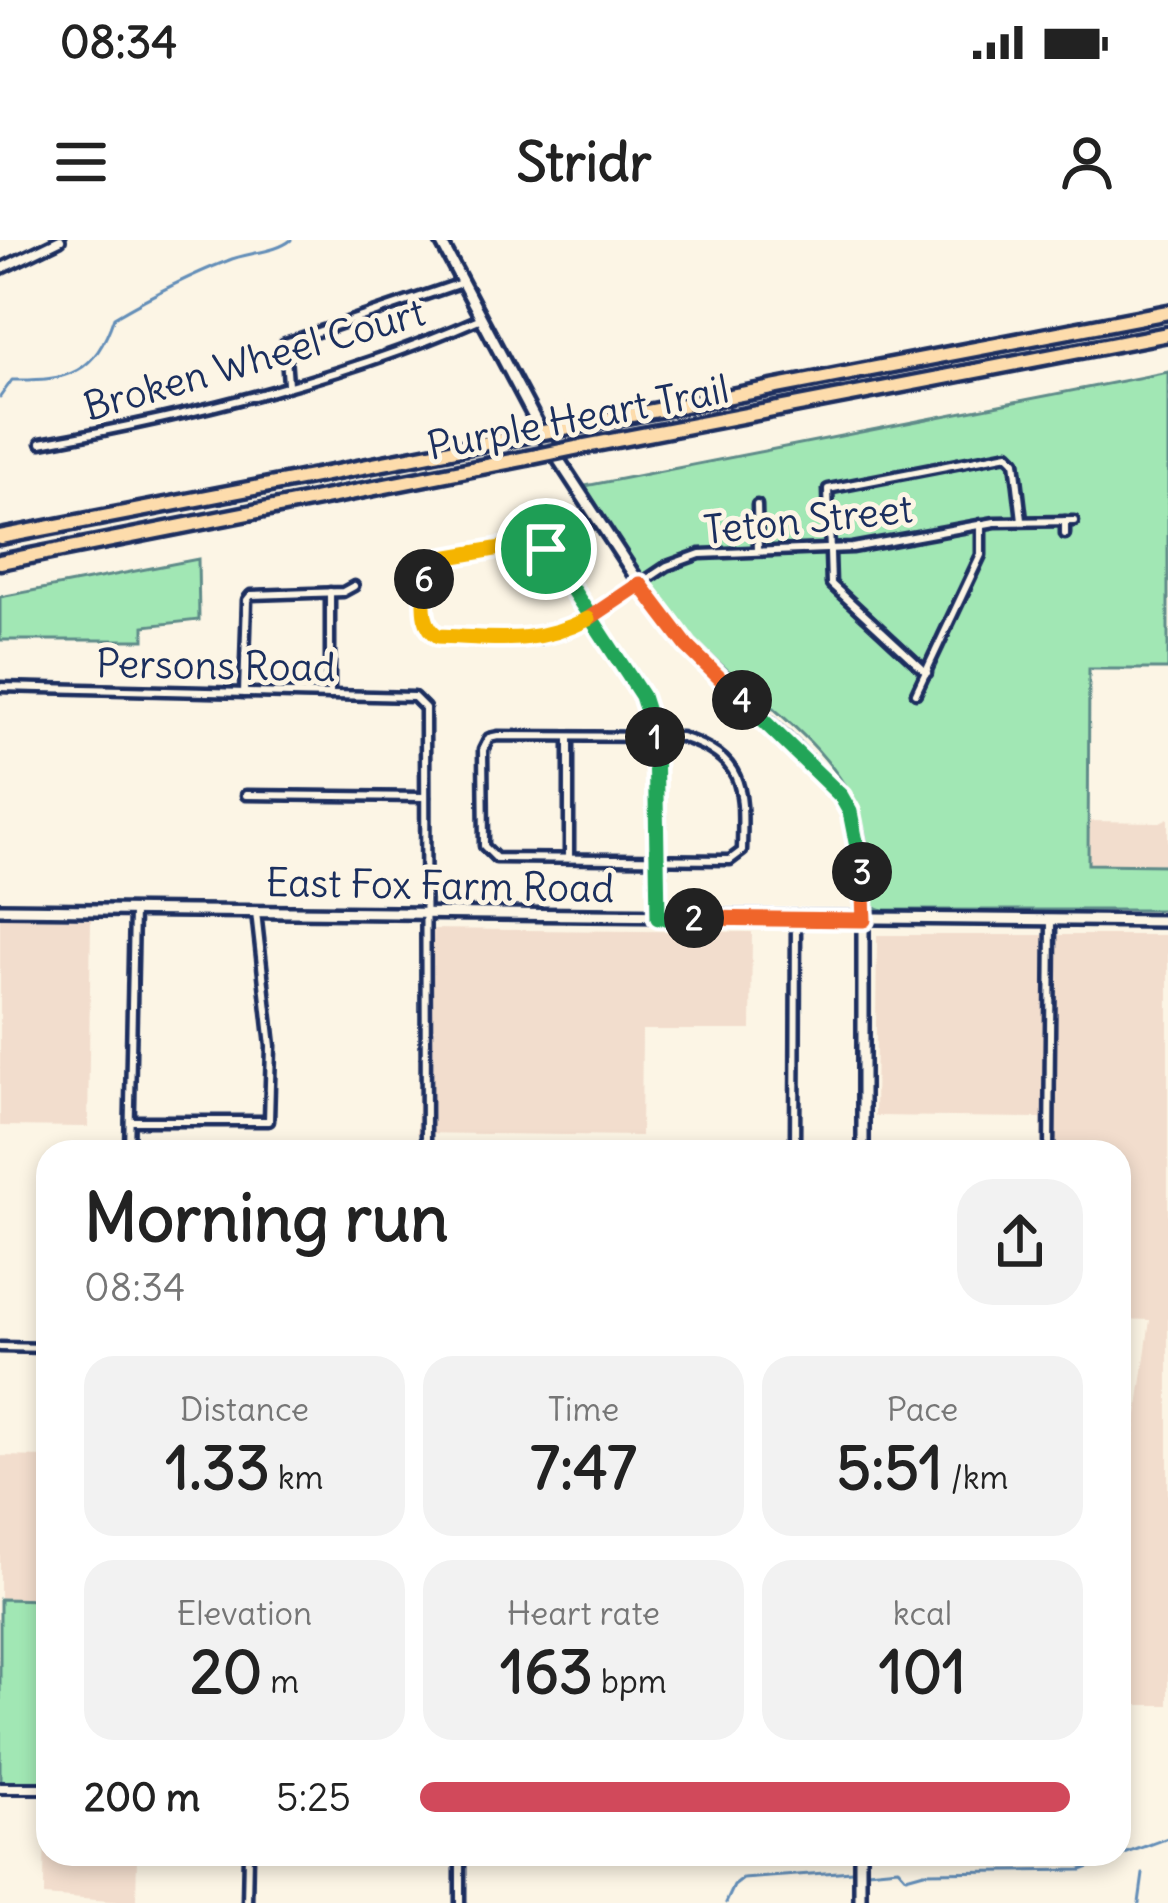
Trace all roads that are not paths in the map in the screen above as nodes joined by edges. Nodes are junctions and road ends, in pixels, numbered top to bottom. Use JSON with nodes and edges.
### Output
{"nodes":[{"id":1,"x":61,"y":240,"type":"edge"},
{"id":2,"x":440,"y":240,"type":"edge"},
{"id":3,"x":0,"y":269,"type":"edge"},
{"id":4,"x":461,"y":283,"type":"junction"},
{"id":5,"x":1168,"y":312,"type":"edge"},
{"id":6,"x":479,"y":319,"type":"junction"},
{"id":7,"x":1168,"y":334,"type":"edge"},
{"id":8,"x":289,"y":384,"type":"junction"},
{"id":9,"x":41,"y":443,"type":"dead end"},
{"id":10,"x":757,"y":505,"type":"dead end"},
{"id":11,"x":1022,"y":520,"type":"junction"},
{"id":12,"x":981,"y":524,"type":"junction"},
{"id":13,"x":1065,"y":534,"type":"dead end"},
{"id":14,"x":0,"y":537,"type":"edge"},
{"id":15,"x":827,"y":549,"type":"junction"},
{"id":16,"x":758,"y":551,"type":"junction"},
{"id":17,"x":0,"y":562,"type":"edge"},
{"id":18,"x":640,"y":584,"type":"junction"},
{"id":19,"x":355,"y":586,"type":"dead end"},
{"id":20,"x":330,"y":592,"type":"junction"},
{"id":21,"x":591,"y":617,"type":"junction"},
{"id":22,"x":926,"y":673,"type":"junction"},
{"id":23,"x":0,"y":687,"type":"edge"},
{"id":24,"x":244,"y":693,"type":"junction"},
{"id":25,"x":916,"y":693,"type":"dead end"},
{"id":26,"x":330,"y":694,"type":"junction"},
{"id":27,"x":569,"y":736,"type":"junction"},
{"id":28,"x":655,"y":737,"type":"junction"},
{"id":29,"x":246,"y":795,"type":"dead end"},
{"id":30,"x":424,"y":797,"type":"junction"},
{"id":31,"x":569,"y":858,"type":"junction"},
{"id":32,"x":657,"y":859,"type":"junction"},
{"id":33,"x":0,"y":909,"type":"edge"},
{"id":34,"x":134,"y":910,"type":"junction"},
{"id":35,"x":256,"y":912,"type":"junction"},
{"id":36,"x":425,"y":915,"type":"junction"},
{"id":37,"x":658,"y":918,"type":"junction"},
{"id":38,"x":796,"y":920,"type":"junction"},
{"id":39,"x":864,"y":920,"type":"junction"},
{"id":40,"x":1051,"y":920,"type":"junction"},
{"id":41,"x":1168,"y":921,"type":"edge"},
{"id":42,"x":130,"y":1121,"type":"junction"},
{"id":43,"x":129,"y":1140,"type":"edge"},
{"id":44,"x":426,"y":1140,"type":"edge"},
{"id":45,"x":794,"y":1140,"type":"edge"},
{"id":46,"x":862,"y":1140,"type":"edge"},
{"id":47,"x":1049,"y":1140,"type":"edge"},
{"id":48,"x":0,"y":1347,"type":"edge"},
{"id":49,"x":36,"y":1348,"type":"edge"},
{"id":50,"x":0,"y":1788,"type":"edge"},
{"id":51,"x":36,"y":1788,"type":"edge"},
{"id":52,"x":248,"y":1866,"type":"edge"},
{"id":53,"x":460,"y":1866,"type":"edge"},
{"id":54,"x":860,"y":1866,"type":"edge"},
{"id":55,"x":248,"y":1903,"type":"edge"},
{"id":56,"x":460,"y":1903,"type":"edge"},
{"id":57,"x":860,"y":1903,"type":"edge"}],
"edges":[{"from":1,"to":3,"type":"street"},
{"from":2,"to":4,"type":"main road"},
{"from":4,"to":6,"type":"main road"},
{"from":4,"to":8,"type":"street"},
{"from":5,"to":14,"type":"highway","name":"Purple Heart Trail","bridge":true},
{"from":6,"to":8,"type":"street","name":"Broken Wheel Court"},
{"from":6,"to":18,"type":"main road"},
{"from":7,"to":17,"type":"highway","name":"Purple Heart Trail","bridge":true},
{"from":8,"to":9,"type":"street","name":"Broken Wheel Court"},
{"from":10,"to":16,"type":"street"},
{"from":11,"to":12,"type":"street","name":"Teton Street"},
{"from":11,"to":13,"type":"street","name":"Teton Street"},
{"from":11,"to":15,"type":"street"},
{"from":12,"to":15,"type":"street","name":"Teton Street"},
{"from":12,"to":22,"type":"street"},
{"from":15,"to":16,"type":"street","name":"Teton Street"},
{"from":15,"to":22,"type":"street"},
{"from":16,"to":18,"type":"street","name":"Teton Street"},
{"from":18,"to":21,"type":"street","name":"Teton Street"},
{"from":18,"to":39,"type":"main road"},
{"from":19,"to":20,"type":"street"},
{"from":20,"to":24,"type":"street"},
{"from":20,"to":26,"type":"street"},
{"from":21,"to":21,"type":"street","name":"Teton Street"},
{"from":21,"to":28,"type":"street"},
{"from":22,"to":25,"type":"street"},
{"from":23,"to":24,"type":"street","name":"Persons Road"},
{"from":24,"to":26,"type":"street","name":"Persons Road"},
{"from":26,"to":30,"type":"street","name":"Persons Road"},
{"from":27,"to":28,"type":"street"},
{"from":27,"to":31,"type":"street"},
{"from":27,"to":31,"type":"street"},
{"from":28,"to":32,"type":"street"},
{"from":28,"to":32,"type":"street"},
{"from":29,"to":30,"type":"street"},
{"from":30,"to":36,"type":"street"},
{"from":31,"to":32,"type":"street"},
{"from":32,"to":37,"type":"street"},
{"from":33,"to":34,"type":"main road","name":"East Fox Farm Road"},
{"from":34,"to":35,"type":"main road","name":"East Fox Farm Road"},
{"from":34,"to":42,"type":"street"},
{"from":35,"to":36,"type":"main road","name":"East Fox Farm Road"},
{"from":35,"to":42,"type":"street"},
{"from":36,"to":37,"type":"main road","name":"East Fox Farm Road"},
{"from":36,"to":44,"type":"street"},
{"from":37,"to":38,"type":"main road","name":"East Fox Farm Road"},
{"from":38,"to":39,"type":"main road","name":"East Fox Farm Road"},
{"from":38,"to":45,"type":"street"},
{"from":39,"to":40,"type":"main road","name":"East Fox Farm Road"},
{"from":39,"to":46,"type":"main road"},
{"from":40,"to":41,"type":"main road","name":"East Fox Farm Road"},
{"from":40,"to":47,"type":"street"},
{"from":42,"to":43,"type":"street"},
{"from":48,"to":49,"type":"street"},
{"from":50,"to":51,"type":"street"},
{"from":52,"to":55,"type":"street"},
{"from":53,"to":56,"type":"street"},
{"from":54,"to":57,"type":"main road"}]}
